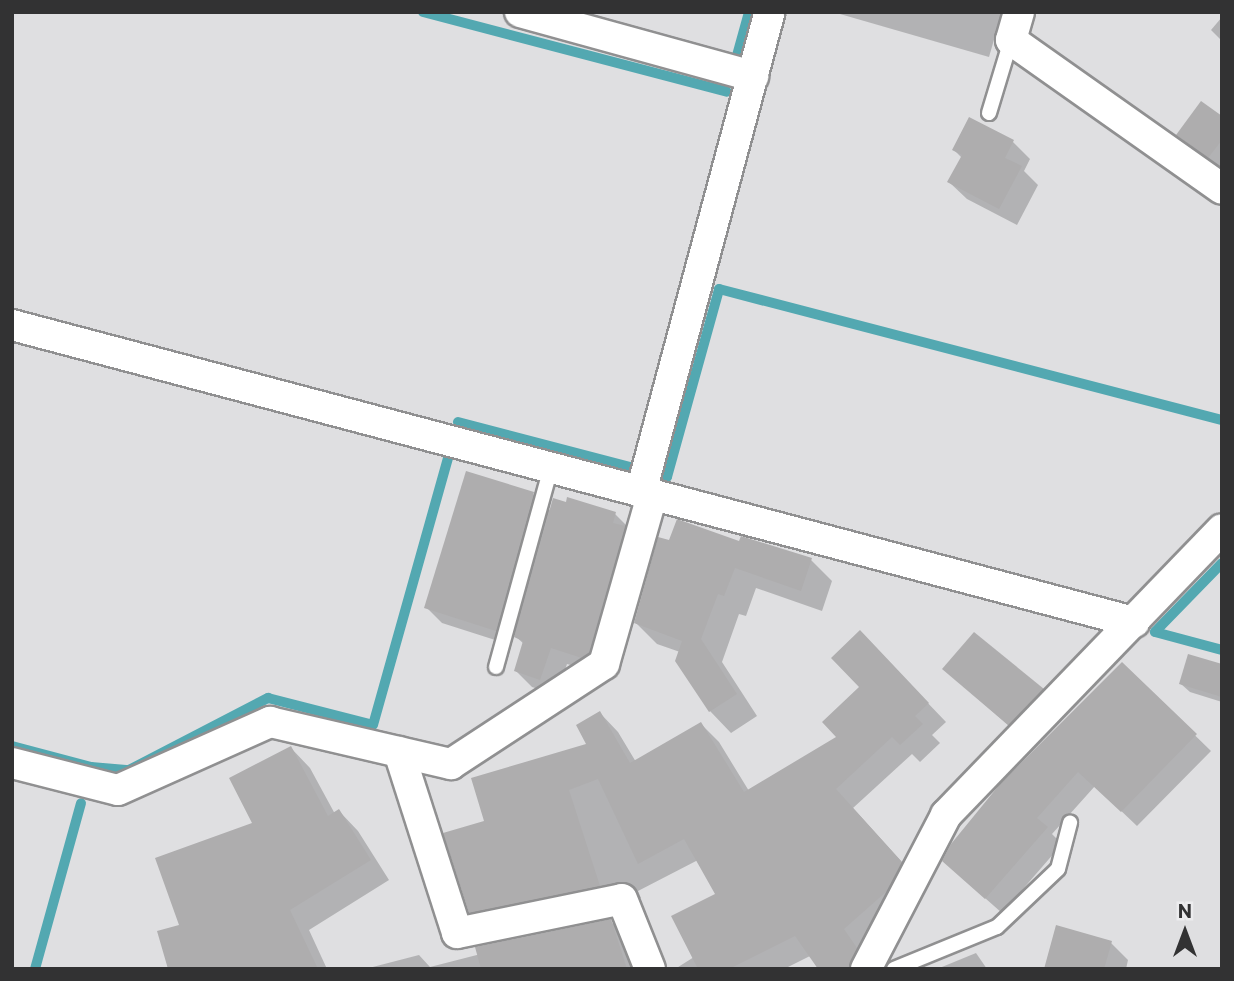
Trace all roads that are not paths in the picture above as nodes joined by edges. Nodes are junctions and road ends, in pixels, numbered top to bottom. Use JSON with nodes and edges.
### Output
{"nodes":[{"id":1,"x":520,"y":12,"type":"edge"},
{"id":2,"x":770,"y":12,"type":"edge"},
{"id":3,"x":1015,"y":26,"type":"edge"},
{"id":4,"x":753,"y":76,"type":"junction"},
{"id":5,"x":989,"y":113,"type":"dead end"},
{"id":6,"x":1222,"y":188,"type":"edge"},
{"id":7,"x":12,"y":325,"type":"edge"},
{"id":8,"x":551,"y":468,"type":"junction"},
{"id":9,"x":647,"y":493,"type":"junction"},
{"id":10,"x":1222,"y":529,"type":"edge"},
{"id":11,"x":1133,"y":622,"type":"junction"},
{"id":12,"x":496,"y":667,"type":"dead end"},
{"id":13,"x":399,"y":752,"type":"junction"},
{"id":14,"x":12,"y":763,"type":"edge"},
{"id":15,"x":1070,"y":822,"type":"dead end"},
{"id":16,"x":650,"y":969,"type":"edge"},
{"id":17,"x":866,"y":969,"type":"edge"},
{"id":18,"x":894,"y":969,"type":"edge"}],
"edges":[{"from":1,"to":4,"type":"street"},
{"from":2,"to":4,"type":"street"},
{"from":3,"to":5,"type":"lane"},
{"from":3,"to":6,"type":"street"},
{"from":4,"to":9,"type":"street"},
{"from":7,"to":8,"type":"street"},
{"from":8,"to":9,"type":"street"},
{"from":8,"to":12,"type":"lane"},
{"from":9,"to":11,"type":"street"},
{"from":9,"to":13,"type":"street"},
{"from":10,"to":11,"type":"street"},
{"from":11,"to":17,"type":"street"},
{"from":13,"to":14,"type":"street"},
{"from":13,"to":16,"type":"street"},
{"from":15,"to":18,"type":"lane"}]}
